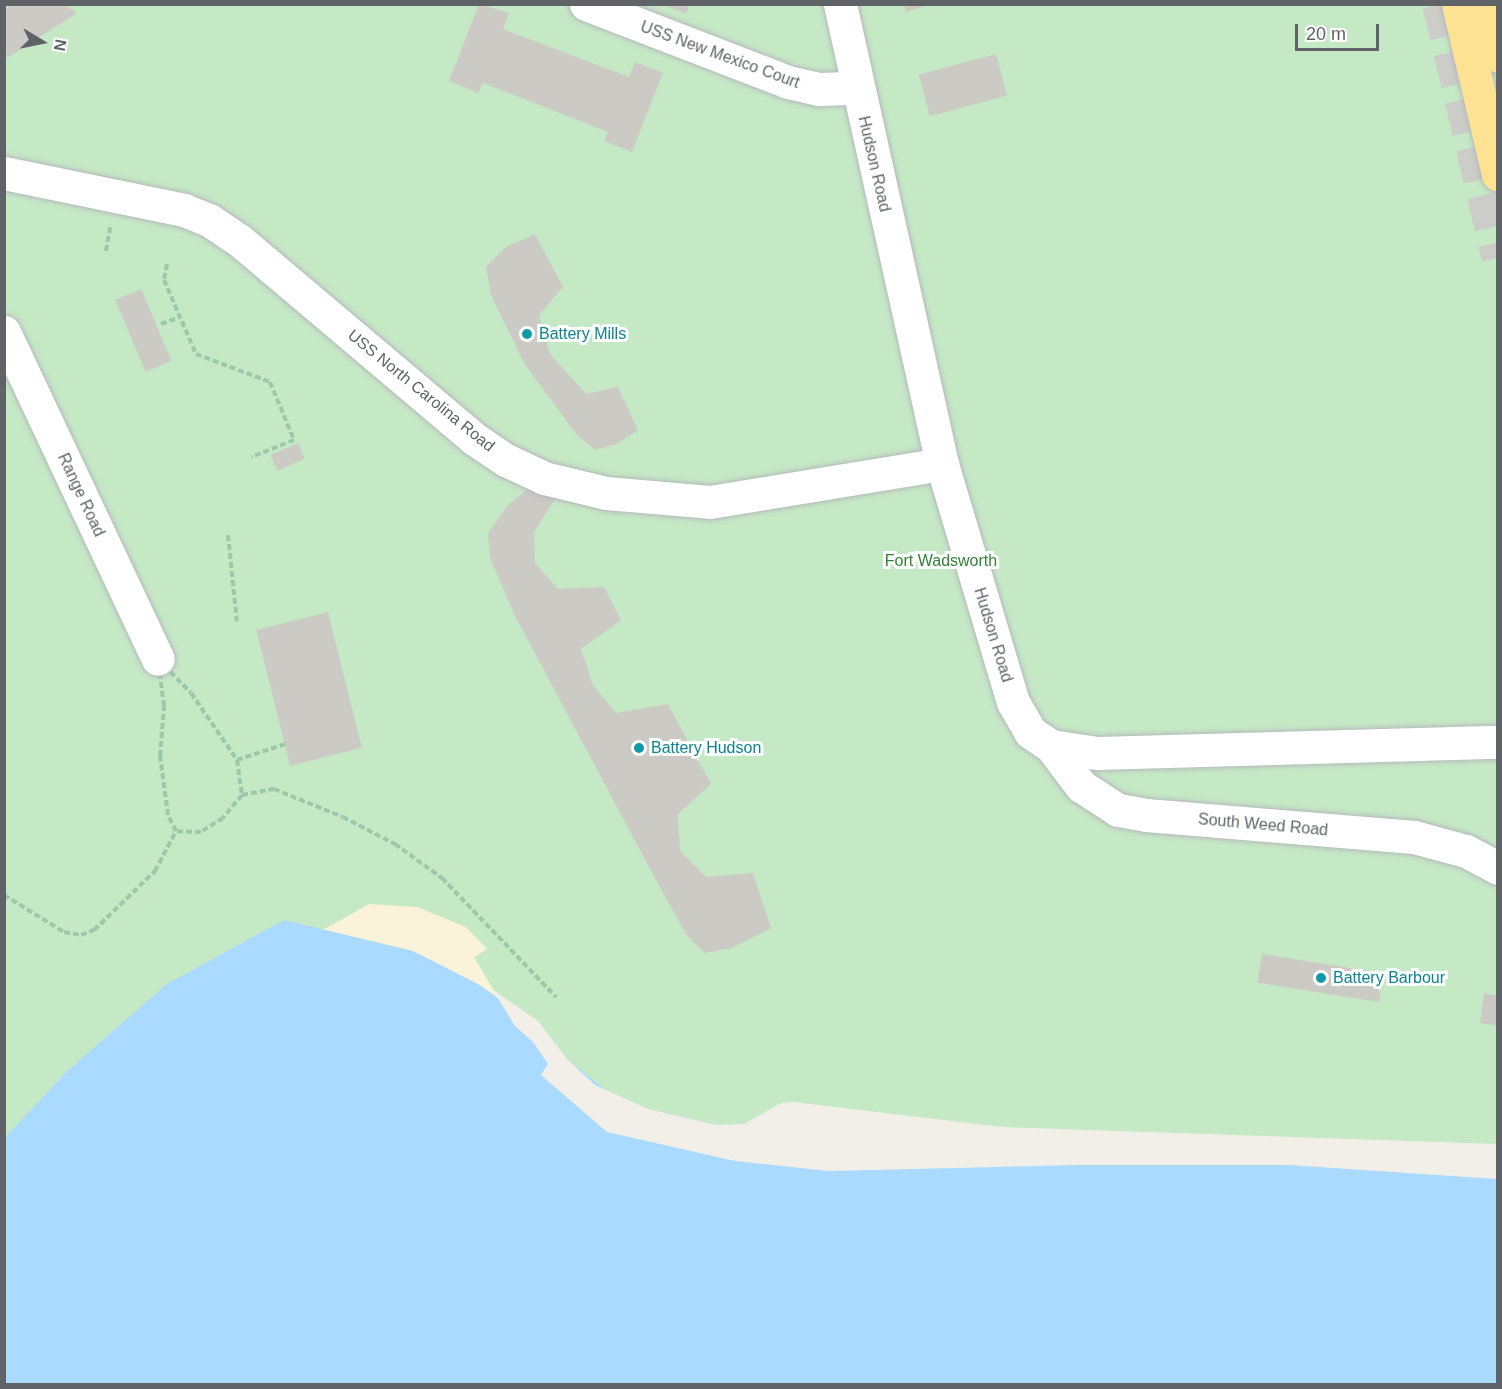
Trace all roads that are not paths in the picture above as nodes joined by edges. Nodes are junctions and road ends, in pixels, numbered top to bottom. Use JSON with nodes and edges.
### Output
{"nodes":[{"id":1,"x":586,"y":4,"type":"edge"},
{"id":2,"x":840,"y":4,"type":"edge"},
{"id":3,"x":1458,"y":4,"type":"edge"},
{"id":4,"x":1485,"y":4,"type":"edge"},
{"id":5,"x":1497,"y":56,"type":"edge"},
{"id":6,"x":856,"y":88,"type":"junction"},
{"id":7,"x":4,"y":173,"type":"edge"},
{"id":8,"x":1497,"y":174,"type":"edge"},
{"id":9,"x":4,"y":332,"type":"edge"},
{"id":10,"x":942,"y":464,"type":"junction"},
{"id":11,"x":158,"y":659,"type":"road end"},
{"id":12,"x":1497,"y":742,"type":"edge"},
{"id":13,"x":1051,"y":746,"type":"junction"},
{"id":14,"x":1497,"y":868,"type":"edge"}],
"edges":[{"from":1,"to":6,"type":"street","name":"USS New Mexico Court"},
{"from":2,"to":6,"type":"street","name":"Hudson Road"},
{"from":3,"to":8,"type":"highway"},
{"from":4,"to":5,"type":"highway"},
{"from":6,"to":10,"type":"street","name":"Hudson Road"},
{"from":7,"to":10,"type":"street","name":"USS North Carolina Road"},
{"from":9,"to":11,"type":"street","name":"Range Road"},
{"from":10,"to":13,"type":"street","name":"Hudson Road"},
{"from":12,"to":13,"type":"street","name":"Hudson Road"},
{"from":13,"to":14,"type":"street","name":"South Weed Road"}]}
